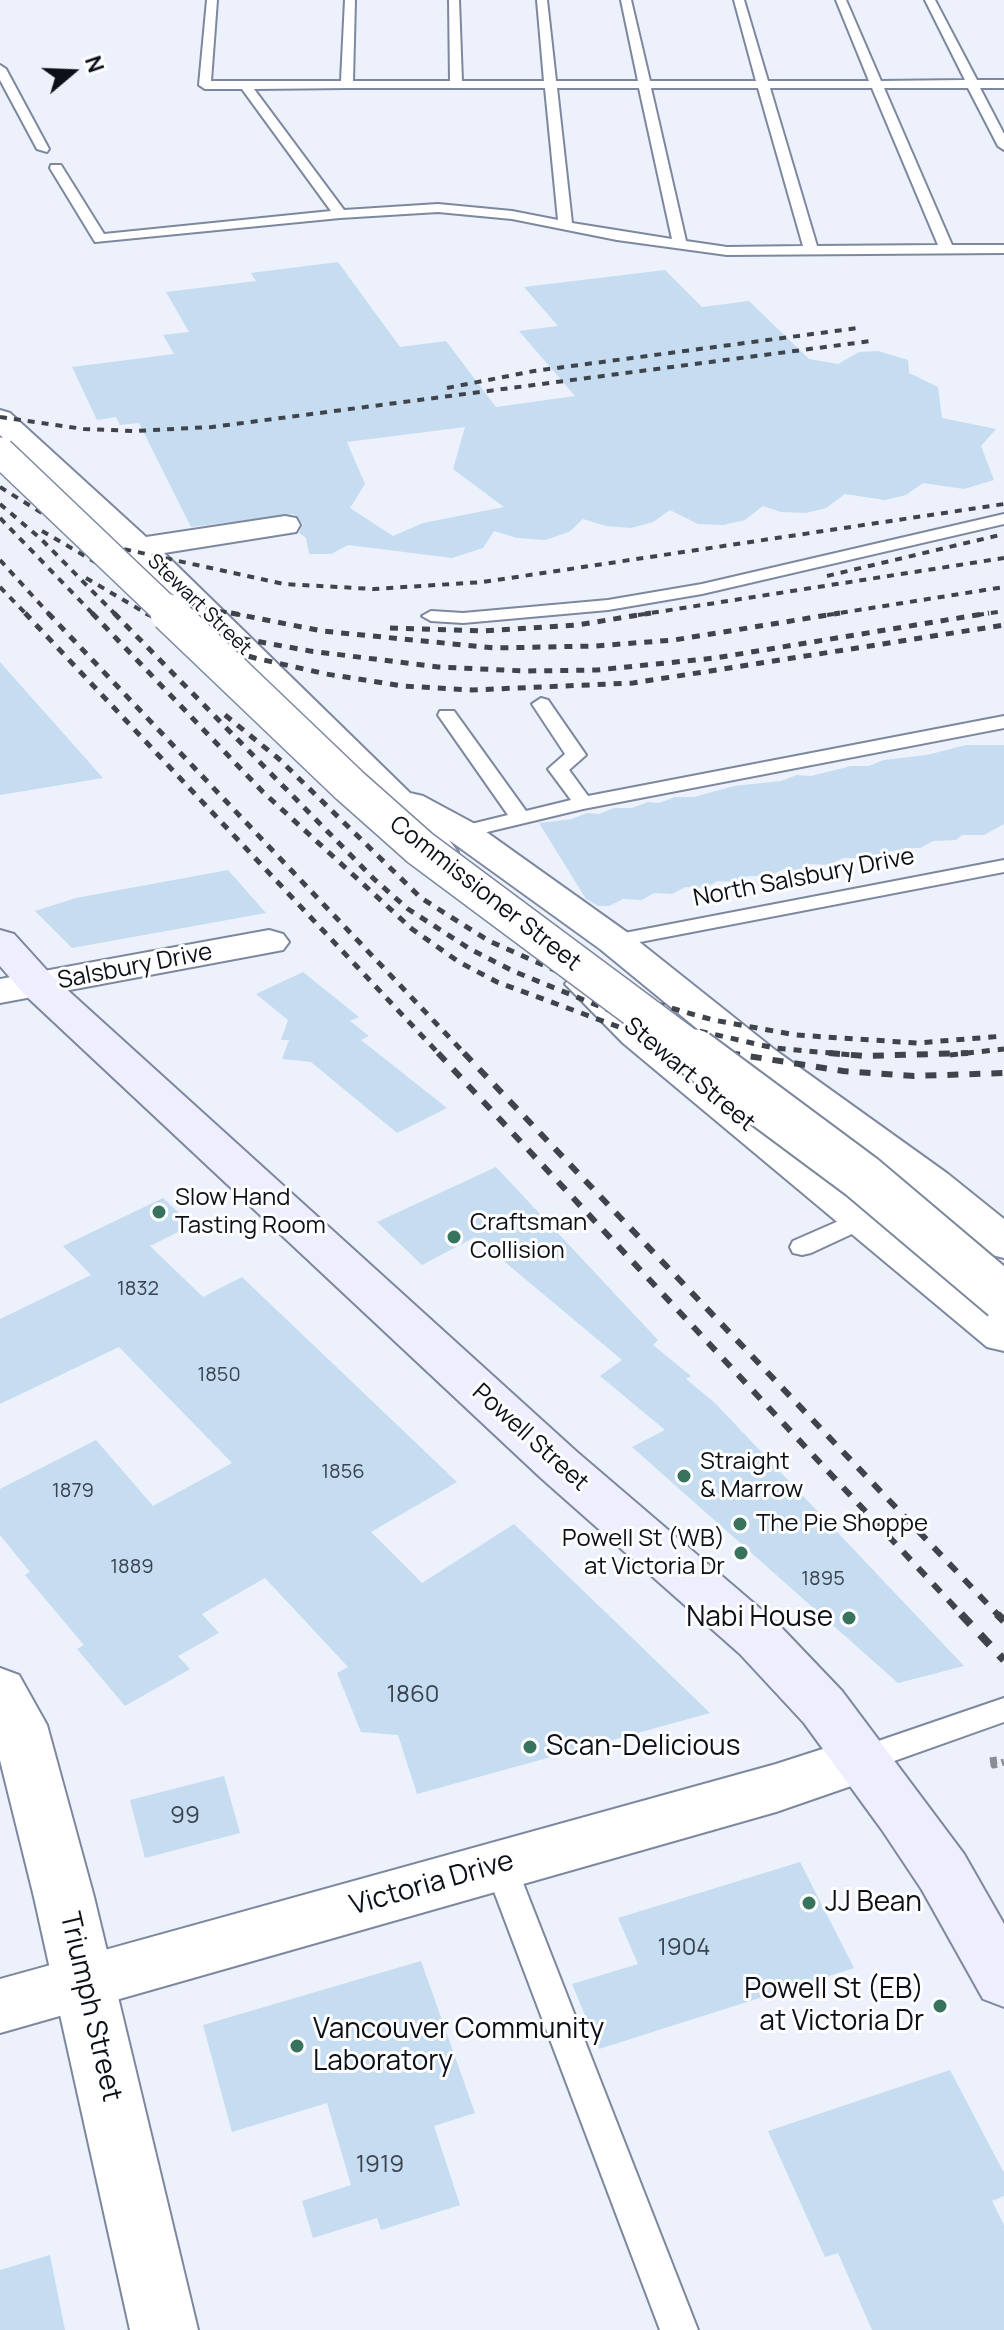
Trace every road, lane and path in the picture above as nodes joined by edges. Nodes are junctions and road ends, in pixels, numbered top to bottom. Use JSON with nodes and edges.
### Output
{"nodes":[{"id":1,"x":212,"y":0,"type":"edge"},
{"id":2,"x":350,"y":0,"type":"edge"},
{"id":3,"x":454,"y":0,"type":"edge"},
{"id":4,"x":542,"y":0,"type":"edge"},
{"id":5,"x":626,"y":0,"type":"edge"},
{"id":6,"x":739,"y":0,"type":"edge"},
{"id":7,"x":841,"y":0,"type":"edge"},
{"id":8,"x":930,"y":0,"type":"edge"},
{"id":9,"x":0,"y":69,"type":"edge"},
{"id":10,"x":762,"y":84,"type":"junction"},
{"id":11,"x":876,"y":84,"type":"junction"},
{"id":12,"x":973,"y":84,"type":"junction"},
{"id":13,"x":1004,"y":84,"type":"edge"},
{"id":14,"x":245,"y":85,"type":"junction"},
{"id":15,"x":347,"y":85,"type":"junction"},
{"id":16,"x":456,"y":85,"type":"junction"},
{"id":17,"x":551,"y":85,"type":"junction"},
{"id":18,"x":644,"y":85,"type":"junction"},
{"id":19,"x":1004,"y":146,"type":"edge"},
{"id":20,"x":43,"y":149,"type":"dead end"},
{"id":21,"x":56,"y":168,"type":"dead end"},
{"id":22,"x":340,"y":214,"type":"junction"},
{"id":23,"x":565,"y":225,"type":"junction"},
{"id":24,"x":680,"y":245,"type":"junction"},
{"id":25,"x":946,"y":248,"type":"junction"},
{"id":26,"x":811,"y":249,"type":"junction"},
{"id":27,"x":1004,"y":249,"type":"edge"},
{"id":28,"x":0,"y":419,"type":"edge"},
{"id":29,"x":0,"y":452,"type":"edge"},
{"id":30,"x":1004,"y":519,"type":"edge"},
{"id":31,"x":285,"y":525,"type":"dead end"},
{"id":32,"x":139,"y":547,"type":"junction"},
{"id":33,"x":431,"y":616,"type":"dead end"},
{"id":34,"x":541,"y":704,"type":"dead end"},
{"id":35,"x":447,"y":715,"type":"dead end"},
{"id":36,"x":1004,"y":722,"type":"edge"},
{"id":37,"x":393,"y":796,"type":"junction"},
{"id":38,"x":583,"y":803,"type":"junction"},
{"id":39,"x":520,"y":817,"type":"junction"},
{"id":40,"x":462,"y":832,"type":"junction"},
{"id":41,"x":1004,"y":866,"type":"edge"},
{"id":42,"x":614,"y":941,"type":"junction"},
{"id":43,"x":0,"y":942,"type":"edge"},
{"id":44,"x":269,"y":942,"type":"dead end"},
{"id":45,"x":19,"y":988,"type":"edge"},
{"id":46,"x":932,"y":1184,"type":"junction"},
{"id":47,"x":863,"y":1218,"type":"junction"},
{"id":48,"x":1004,"y":1243,"type":"edge"},
{"id":49,"x":802,"y":1247,"type":"dead end"},
{"id":50,"x":1004,"y":1297,"type":"edge"},
{"id":51,"x":1004,"y":1335,"type":"edge"},
{"id":52,"x":0,"y":1690,"type":"edge"},
{"id":53,"x":1004,"y":1710,"type":"edge"},
{"id":54,"x":863,"y":1759,"type":"junction"},
{"id":55,"x":994,"y":1761,"type":"dead end"},
{"id":56,"x":1004,"y":1762,"type":"edge"},
{"id":57,"x":500,"y":1865,"type":"junction"},
{"id":58,"x":1004,"y":1980,"type":"edge"},
{"id":59,"x":83,"y":1982,"type":"junction"},
{"id":60,"x":0,"y":2006,"type":"edge"},
{"id":61,"x":164,"y":2330,"type":"edge"},
{"id":62,"x":679,"y":2330,"type":"edge"}],
"edges":[{"from":1,"to":14,"type":"lane"},
{"from":2,"to":15,"type":"lane"},
{"from":3,"to":16,"type":"lane"},
{"from":4,"to":17,"type":"lane"},
{"from":5,"to":18,"type":"lane"},
{"from":6,"to":10,"type":"lane"},
{"from":7,"to":11,"type":"lane"},
{"from":8,"to":12,"type":"lane"},
{"from":9,"to":20,"type":"lane"},
{"from":10,"to":11,"type":"lane"},
{"from":10,"to":18,"type":"lane"},
{"from":10,"to":26,"type":"lane"},
{"from":11,"to":12,"type":"lane"},
{"from":11,"to":25,"type":"lane"},
{"from":12,"to":13,"type":"lane"},
{"from":12,"to":19,"type":"lane"},
{"from":14,"to":15,"type":"lane"},
{"from":14,"to":22,"type":"lane"},
{"from":15,"to":16,"type":"lane"},
{"from":16,"to":17,"type":"lane"},
{"from":17,"to":18,"type":"lane"},
{"from":17,"to":23,"type":"lane"},
{"from":18,"to":24,"type":"lane"},
{"from":21,"to":22,"type":"lane"},
{"from":22,"to":23,"type":"lane"},
{"from":23,"to":24,"type":"lane"},
{"from":24,"to":26,"type":"lane"},
{"from":25,"to":26,"type":"lane"},
{"from":25,"to":27,"type":"lane"},
{"from":28,"to":32,"type":"street","name":"Stewart Street"},
{"from":29,"to":50,"type":"street","name":"Commissioner Street","bridge":true},
{"from":30,"to":33,"type":"lane"},
{"from":31,"to":32,"type":"street"},
{"from":32,"to":37,"type":"street","name":"Stewart Street"},
{"from":34,"to":38,"type":"lane"},
{"from":35,"to":39,"type":"lane"},
{"from":36,"to":38,"type":"lane"},
{"from":37,"to":40,"type":"street","name":"Stewart Street"},
{"from":37,"to":47,"type":"street","name":"Stewart Street"},
{"from":38,"to":39,"type":"lane"},
{"from":39,"to":40,"type":"lane"},
{"from":40,"to":42,"type":"street","name":"Stewart Street"},
{"from":41,"to":42,"type":"lane","name":"North Salsbury Drive"},
{"from":42,"to":46,"type":"street","name":"Stewart Street"},
{"from":43,"to":45,"type":"main road","name":"Powell Street"},
{"from":44,"to":45,"type":"street","name":"Salsbury Drive"},
{"from":45,"to":54,"type":"main road","name":"Powell Street"},
{"from":46,"to":47,"type":"lane"},
{"from":46,"to":48,"type":"street","name":"Stewart Street"},
{"from":47,"to":49,"type":"lane"},
{"from":47,"to":51,"type":"street","name":"Stewart Street"},
{"from":52,"to":59,"type":"street","name":"Triumph Street"},
{"from":53,"to":54,"type":"lane"},
{"from":54,"to":57,"type":"street","name":"Victoria Drive"},
{"from":54,"to":58,"type":"main road","name":"Powell Street"},
{"from":55,"to":56,"type":"path"},
{"from":57,"to":59,"type":"street","name":"Victoria Drive"},
{"from":57,"to":62,"type":"lane"},
{"from":59,"to":60,"type":"street","name":"Victoria Drive"},
{"from":59,"to":61,"type":"street","name":"Triumph Street"}]}
